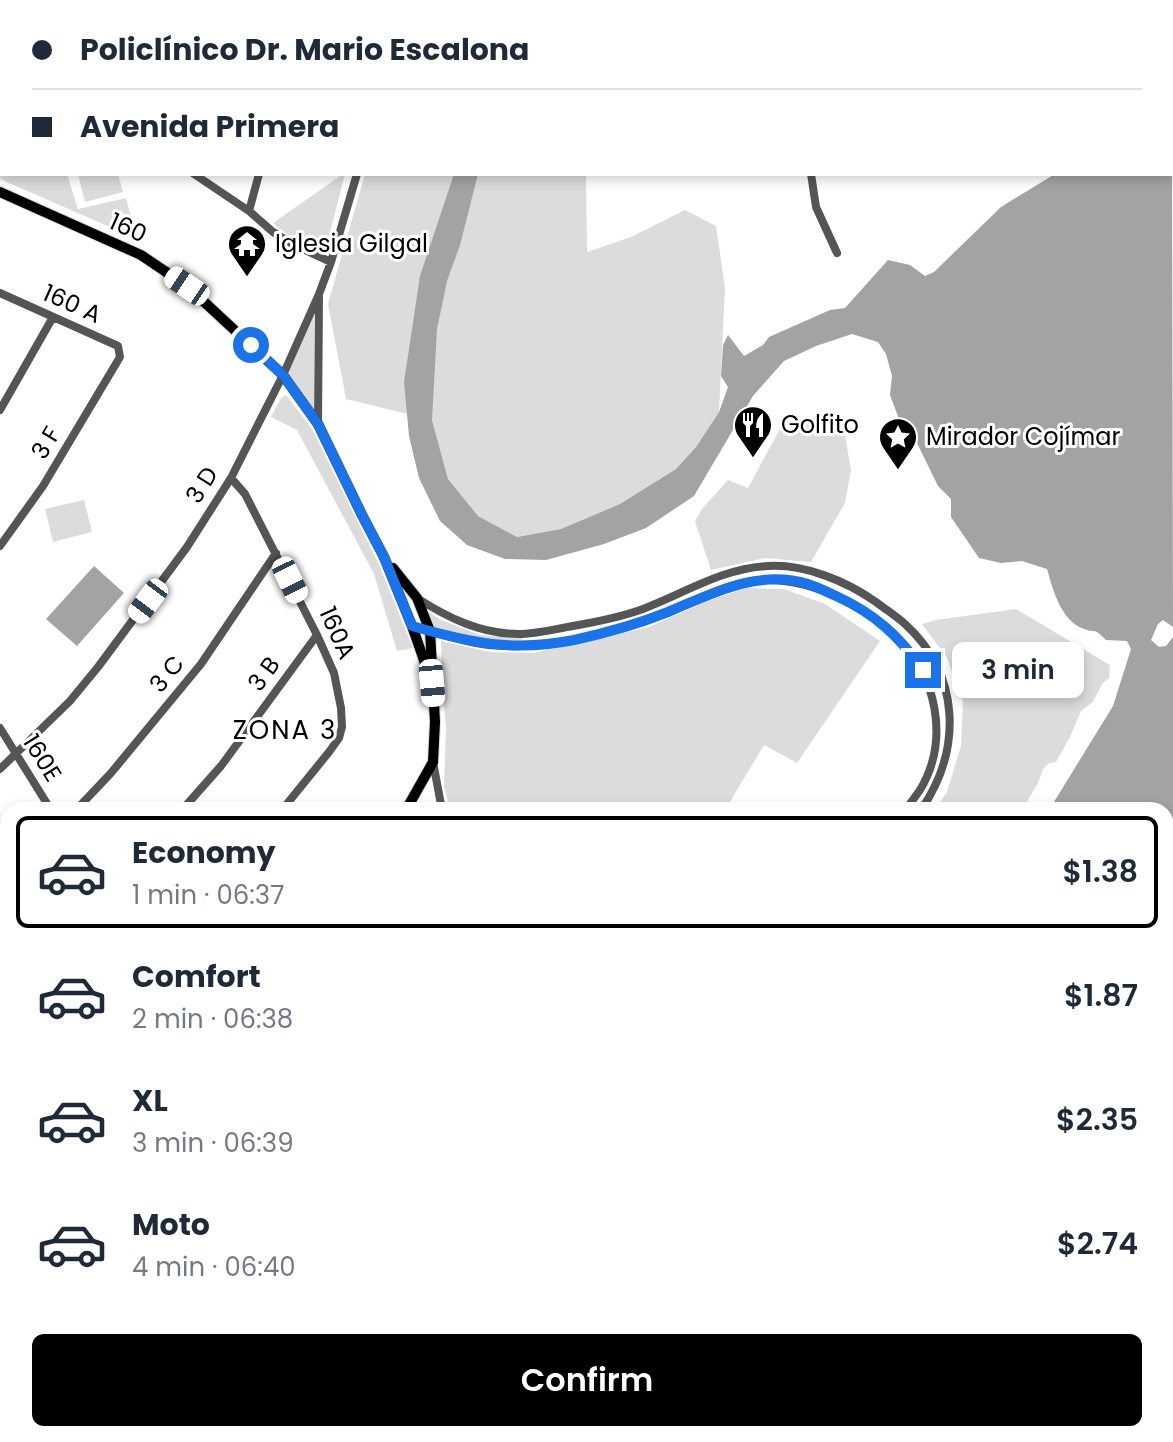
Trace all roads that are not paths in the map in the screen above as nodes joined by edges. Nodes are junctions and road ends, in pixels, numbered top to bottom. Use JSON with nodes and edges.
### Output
{"nodes":[{"id":1,"x":197,"y":176,"type":"edge"},
{"id":2,"x":258,"y":176,"type":"edge"},
{"id":3,"x":356,"y":176,"type":"edge"},
{"id":4,"x":811,"y":176,"type":"edge"},
{"id":5,"x":0,"y":192,"type":"edge"},
{"id":6,"x":249,"y":211,"type":"junction"},
{"id":7,"x":837,"y":253,"type":"dead end"},
{"id":8,"x":331,"y":262,"type":"junction"},
{"id":9,"x":0,"y":293,"type":"edge"},
{"id":10,"x":319,"y":294,"type":"junction"},
{"id":11,"x":53,"y":317,"type":"junction"},
{"id":12,"x":120,"y":357,"type":"joint"},
{"id":13,"x":283,"y":375,"type":"junction"},
{"id":14,"x":0,"y":410,"type":"edge"},
{"id":15,"x":318,"y":424,"type":"junction"},
{"id":16,"x":231,"y":478,"type":"junction"},
{"id":17,"x":0,"y":546,"type":"edge"},
{"id":18,"x":276,"y":553,"type":"junction"},
{"id":19,"x":384,"y":557,"type":"junction"},
{"id":20,"x":417,"y":598,"type":"junction"},
{"id":21,"x":407,"y":613,"type":"junction"},
{"id":22,"x":905,"y":623,"type":"junction"},
{"id":23,"x":412,"y":626,"type":"junction"},
{"id":24,"x":430,"y":631,"type":"junction"},
{"id":25,"x":895,"y":634,"type":"junction"},
{"id":26,"x":317,"y":635,"type":"junction"},
{"id":27,"x":432,"y":683,"type":"junction"},
{"id":28,"x":0,"y":728,"type":"edge"},
{"id":29,"x":16,"y":753,"type":"junction"},
{"id":30,"x":433,"y":762,"type":"junction"},
{"id":31,"x":0,"y":769,"type":"edge"},
{"id":32,"x":918,"y":793,"type":"junction"},
{"id":33,"x":929,"y":798,"type":"junction"},
{"id":34,"x":46,"y":802,"type":"edge"},
{"id":35,"x":84,"y":802,"type":"edge"},
{"id":36,"x":189,"y":802,"type":"edge"},
{"id":37,"x":288,"y":802,"type":"edge"},
{"id":38,"x":410,"y":802,"type":"edge"},
{"id":39,"x":440,"y":802,"type":"edge"},
{"id":40,"x":911,"y":802,"type":"edge"},
{"id":41,"x":926,"y":802,"type":"edge"}],
"edges":[{"from":1,"to":6,"type":"street"},
{"from":2,"to":6,"type":"street"},
{"from":3,"to":8,"type":"street","name":"3 D"},
{"from":4,"to":7,"type":"street"},
{"from":5,"to":13,"type":"main road","name":"160"},
{"from":6,"to":8,"type":"street"},
{"from":8,"to":10,"type":"street","name":"3 D"},
{"from":9,"to":11,"type":"street","name":"160 A"},
{"from":10,"to":13,"type":"street","name":"3 D"},
{"from":10,"to":15,"type":"street"},
{"from":11,"to":12,"type":"street","name":"160 A"},
{"from":11,"to":14,"type":"street"},
{"from":12,"to":17,"type":"street","name":"3 F"},
{"from":13,"to":15,"type":"main road","name":"160"},
{"from":13,"to":16,"type":"street","name":"3 D"},
{"from":15,"to":19,"type":"main road","name":"160"},
{"from":16,"to":18,"type":"street","name":"160A"},
{"from":16,"to":29,"type":"street","name":"3 D"},
{"from":18,"to":26,"type":"street","name":"160A"},
{"from":18,"to":35,"type":"street","name":"3 C"},
{"from":19,"to":20,"type":"main road","name":"160"},
{"from":19,"to":21,"type":"main road","name":"160"},
{"from":20,"to":21,"type":"main road"},
{"from":20,"to":22,"type":"street"},
{"from":20,"to":24,"type":"main road","name":"160"},
{"from":21,"to":23,"type":"main road","name":"160"},
{"from":22,"to":25,"type":"street"},
{"from":22,"to":33,"type":"street"},
{"from":23,"to":24,"type":"street"},
{"from":23,"to":27,"type":"main road","name":"160"},
{"from":24,"to":25,"type":"street"},
{"from":24,"to":27,"type":"main road","name":"160"},
{"from":25,"to":32,"type":"street"},
{"from":26,"to":36,"type":"street","name":"3 B"},
{"from":26,"to":37,"type":"street","name":"160A"},
{"from":27,"to":30,"type":"main road","name":"160"},
{"from":28,"to":29,"type":"street","name":"160E"},
{"from":29,"to":31,"type":"street","name":"3 D"},
{"from":29,"to":34,"type":"street","name":"160E"},
{"from":30,"to":38,"type":"main road"},
{"from":30,"to":39,"type":"street","name":"160"},
{"from":32,"to":33,"type":"street"},
{"from":32,"to":40,"type":"street"},
{"from":33,"to":41,"type":"street"}]}
